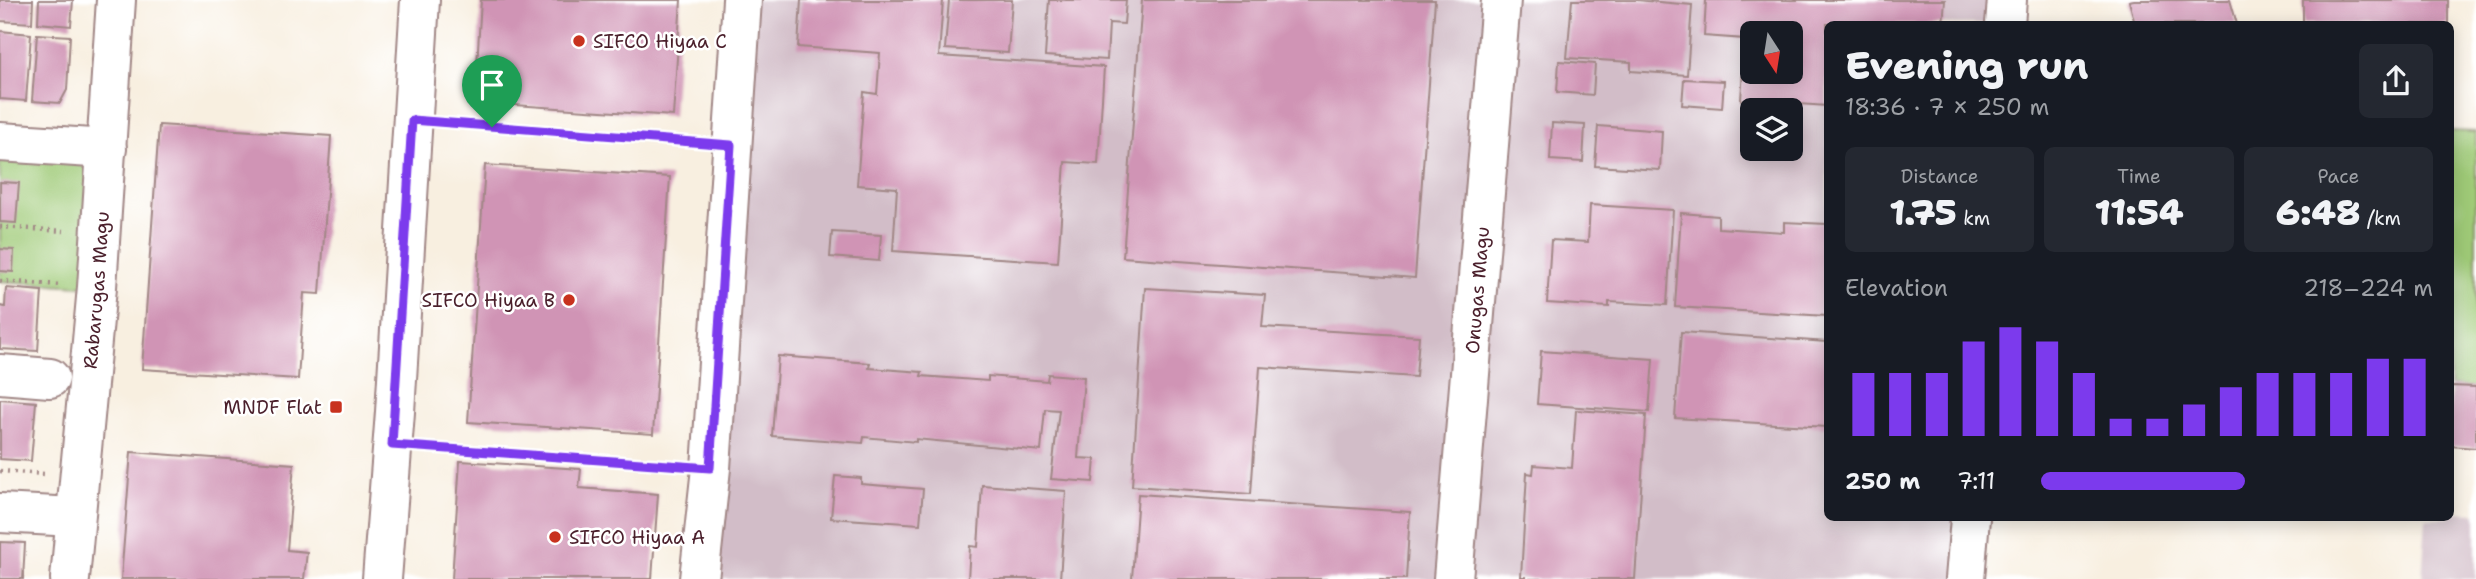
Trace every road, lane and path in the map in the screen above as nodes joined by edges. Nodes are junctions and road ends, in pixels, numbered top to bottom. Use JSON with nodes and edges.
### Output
{"nodes":[{"id":1,"x":116,"y":0,"type":"edge"},
{"id":2,"x":420,"y":0,"type":"edge"},
{"id":3,"x":742,"y":0,"type":"edge"},
{"id":4,"x":1500,"y":0,"type":"edge"},
{"id":5,"x":2007,"y":0,"type":"edge"},
{"id":6,"x":2005,"y":21,"type":"edge"},
{"id":7,"x":412,"y":120,"type":"junction"},
{"id":8,"x":0,"y":142,"type":"edge"},
{"id":9,"x":731,"y":145,"type":"junction"},
{"id":10,"x":107,"y":149,"type":"junction"},
{"id":11,"x":0,"y":227,"type":"edge"},
{"id":12,"x":65,"y":231,"type":"dead end"},
{"id":13,"x":0,"y":281,"type":"edge"},
{"id":14,"x":97,"y":287,"type":"junction"},
{"id":15,"x":0,"y":374,"type":"edge"},
{"id":16,"x":51,"y":378,"type":"dead end"},
{"id":17,"x":392,"y":445,"type":"junction"},
{"id":18,"x":710,"y":468,"type":"junction"},
{"id":19,"x":0,"y":513,"type":"edge"},
{"id":20,"x":74,"y":517,"type":"junction"},
{"id":21,"x":1970,"y":521,"type":"edge"},
{"id":22,"x":70,"y":579,"type":"edge"},
{"id":23,"x":382,"y":579,"type":"edge"},
{"id":24,"x":699,"y":579,"type":"edge"},
{"id":25,"x":1453,"y":579,"type":"edge"},
{"id":26,"x":1965,"y":579,"type":"edge"}],
"edges":[{"from":1,"to":10,"type":"street","name":"Rabarugas Magu"},
{"from":2,"to":7,"type":"street"},
{"from":3,"to":9,"type":"street"},
{"from":4,"to":25,"type":"street","name":"Onugas Magu"},
{"from":5,"to":6,"type":"street"},
{"from":7,"to":9,"type":"path"},
{"from":7,"to":17,"type":"street"},
{"from":8,"to":10,"type":"street"},
{"from":9,"to":18,"type":"street"},
{"from":10,"to":14,"type":"street","name":"Rabarugas Magu"},
{"from":11,"to":12,"type":"path"},
{"from":13,"to":14,"type":"path"},
{"from":14,"to":20,"type":"street","name":"Rabarugas Magu"},
{"from":15,"to":16,"type":"street"},
{"from":17,"to":18,"type":"path"},
{"from":17,"to":23,"type":"street"},
{"from":18,"to":24,"type":"street"},
{"from":19,"to":20,"type":"street"},
{"from":20,"to":22,"type":"street","name":"Rabarugas Magu"},
{"from":21,"to":26,"type":"street"}]}
